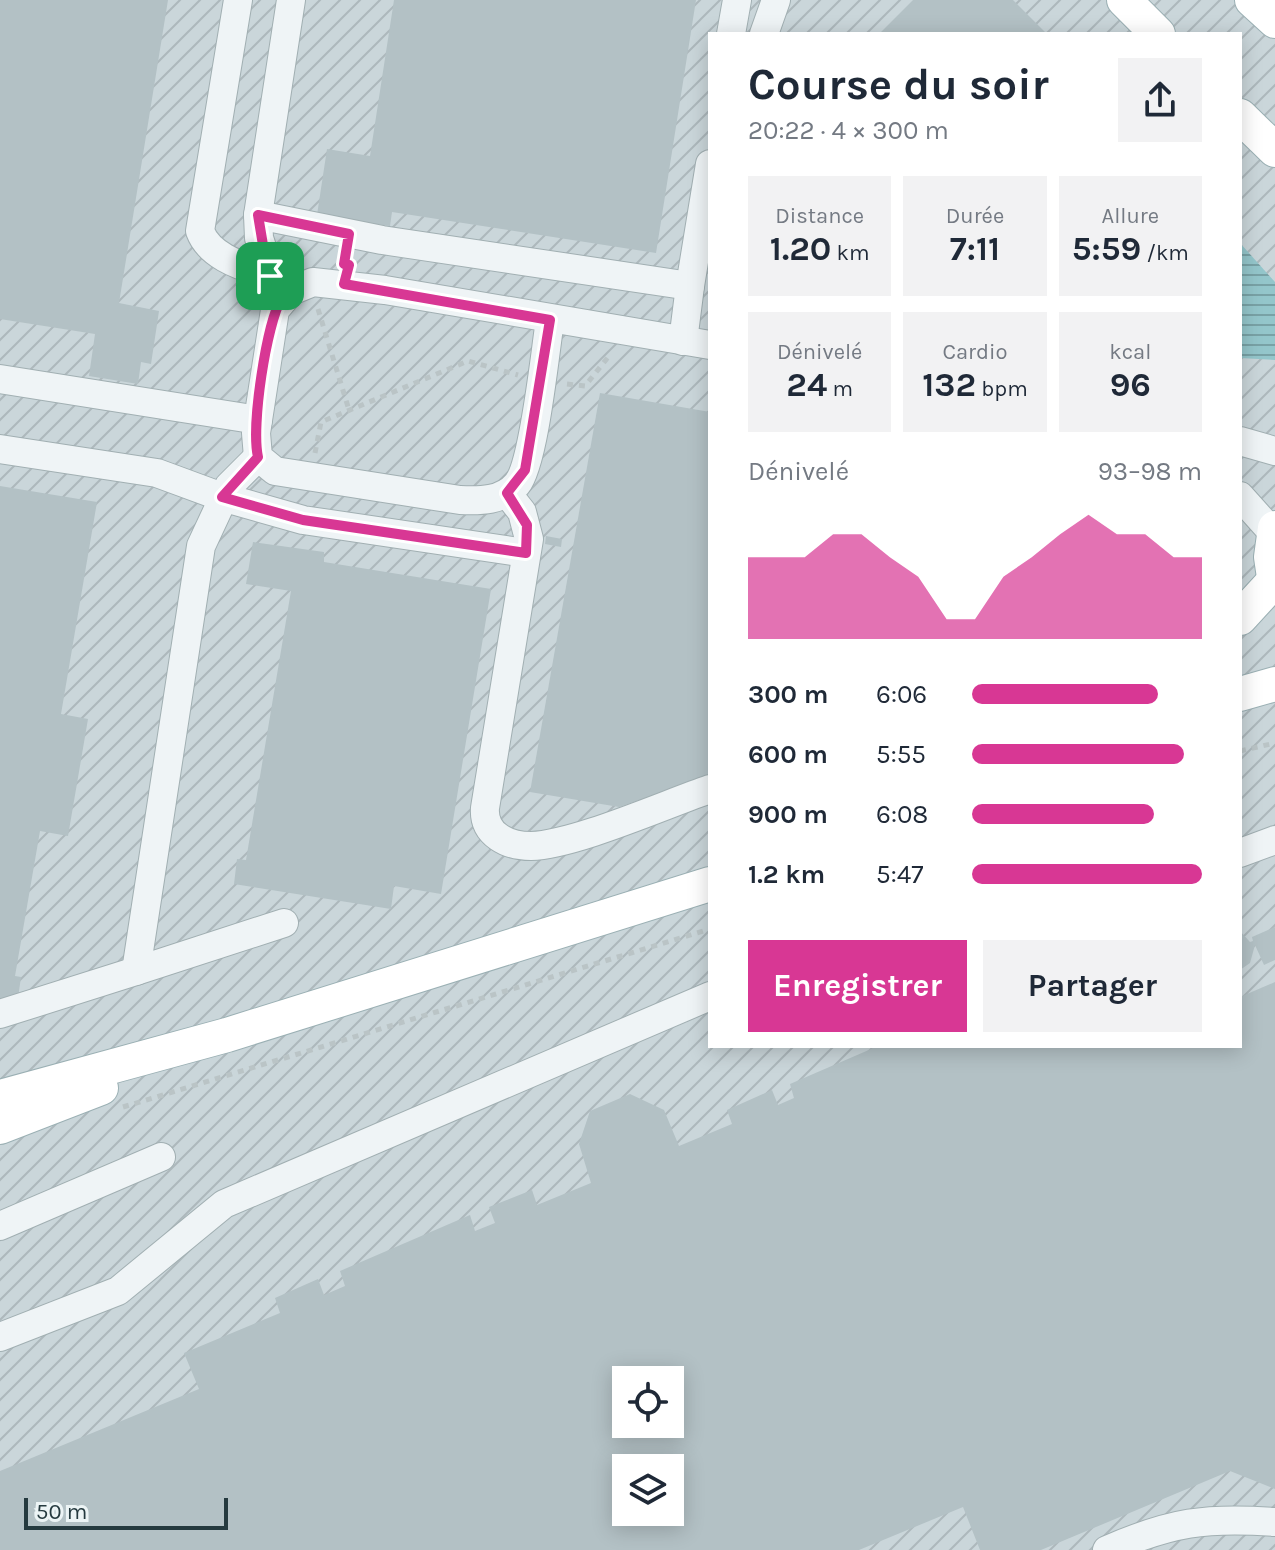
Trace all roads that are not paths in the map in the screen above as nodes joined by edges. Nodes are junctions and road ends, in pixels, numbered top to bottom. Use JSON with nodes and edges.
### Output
{"nodes":[{"id":1,"x":238,"y":0,"type":"edge"},
{"id":2,"x":291,"y":0,"type":"edge"},
{"id":3,"x":737,"y":0,"type":"edge"},
{"id":4,"x":776,"y":0,"type":"edge"},
{"id":5,"x":1124,"y":0,"type":"edge"},
{"id":6,"x":1252,"y":0,"type":"edge"},
{"id":7,"x":1275,"y":21,"type":"edge"},
{"id":8,"x":731,"y":32,"type":"edge"},
{"id":9,"x":765,"y":32,"type":"edge"},
{"id":10,"x":1156,"y":32,"type":"edge"},
{"id":11,"x":1242,"y":118,"type":"edge"},
{"id":12,"x":1275,"y":150,"type":"edge"},
{"id":13,"x":708,"y":176,"type":"edge"},
{"id":14,"x":258,"y":215,"type":"junction"},
{"id":15,"x":276,"y":286,"type":"junction"},
{"id":16,"x":690,"y":286,"type":"junction"},
{"id":17,"x":550,"y":320,"type":"junction"},
{"id":18,"x":696,"y":343,"type":"edge"},
{"id":19,"x":0,"y":379,"type":"edge"},
{"id":20,"x":258,"y":420,"type":"junction"},
{"id":21,"x":1242,"y":442,"type":"edge"},
{"id":22,"x":0,"y":449,"type":"edge"},
{"id":23,"x":1275,"y":451,"type":"edge"},
{"id":24,"x":258,"y":457,"type":"junction"},
{"id":25,"x":507,"y":493,"type":"junction"},
{"id":26,"x":222,"y":497,"type":"junction"},
{"id":27,"x":1242,"y":498,"type":"edge"},
{"id":28,"x":1274,"y":530,"type":"edge"},
{"id":29,"x":526,"y":553,"type":"junction"},
{"id":30,"x":1274,"y":583,"type":"edge"},
{"id":31,"x":1242,"y":616,"type":"edge"},
{"id":32,"x":1275,"y":684,"type":"edge"},
{"id":33,"x":1242,"y":693,"type":"edge"},
{"id":34,"x":708,"y":790,"type":"edge"},
{"id":35,"x":1275,"y":840,"type":"edge"},
{"id":36,"x":1242,"y":852,"type":"edge"},
{"id":37,"x":708,"y":885,"type":"edge"},
{"id":38,"x":284,"y":923,"type":"dead end"},
{"id":39,"x":136,"y":971,"type":"junction"},
{"id":40,"x":708,"y":997,"type":"edge"},
{"id":41,"x":0,"y":1014,"type":"edge"},
{"id":42,"x":227,"y":1035,"type":"junction"},
{"id":43,"x":0,"y":1097,"type":"edge"},
{"id":44,"x":0,"y":1127,"type":"edge"},
{"id":45,"x":161,"y":1157,"type":"dead end"},
{"id":46,"x":0,"y":1226,"type":"edge"},
{"id":47,"x":0,"y":1337,"type":"edge"},
{"id":48,"x":1275,"y":1522,"type":"edge"},
{"id":49,"x":1107,"y":1550,"type":"edge"}],
"edges":[{"from":1,"to":15,"type":"street"},
{"from":2,"to":14,"type":"street"},
{"from":3,"to":8,"type":"street"},
{"from":4,"to":9,"type":"street"},
{"from":5,"to":10,"type":"main road"},
{"from":6,"to":7,"type":"main road"},
{"from":11,"to":12,"type":"main road"},
{"from":13,"to":16,"type":"street"},
{"from":14,"to":15,"type":"street"},
{"from":14,"to":16,"type":"street"},
{"from":15,"to":17,"type":"street"},
{"from":15,"to":20,"type":"street"},
{"from":16,"to":18,"type":"street"},
{"from":17,"to":18,"type":"street"},
{"from":17,"to":25,"type":"street"},
{"from":19,"to":20,"type":"street"},
{"from":20,"to":24,"type":"street"},
{"from":21,"to":23,"type":"street"},
{"from":22,"to":26,"type":"street"},
{"from":24,"to":25,"type":"street"},
{"from":24,"to":26,"type":"street"},
{"from":25,"to":29,"type":"street"},
{"from":26,"to":29,"type":"street"},
{"from":26,"to":39,"type":"street"},
{"from":27,"to":28,"type":"street"},
{"from":28,"to":30,"type":"main road"},
{"from":29,"to":34,"type":"street"},
{"from":30,"to":31,"type":"main road"},
{"from":32,"to":33,"type":"main road"},
{"from":35,"to":36,"type":"street"},
{"from":37,"to":42,"type":"main road"},
{"from":38,"to":39,"type":"street"},
{"from":39,"to":41,"type":"street"},
{"from":40,"to":47,"type":"street"},
{"from":42,"to":43,"type":"main road"},
{"from":42,"to":44,"type":"main road"},
{"from":45,"to":46,"type":"street"},
{"from":48,"to":49,"type":"street"}]}
